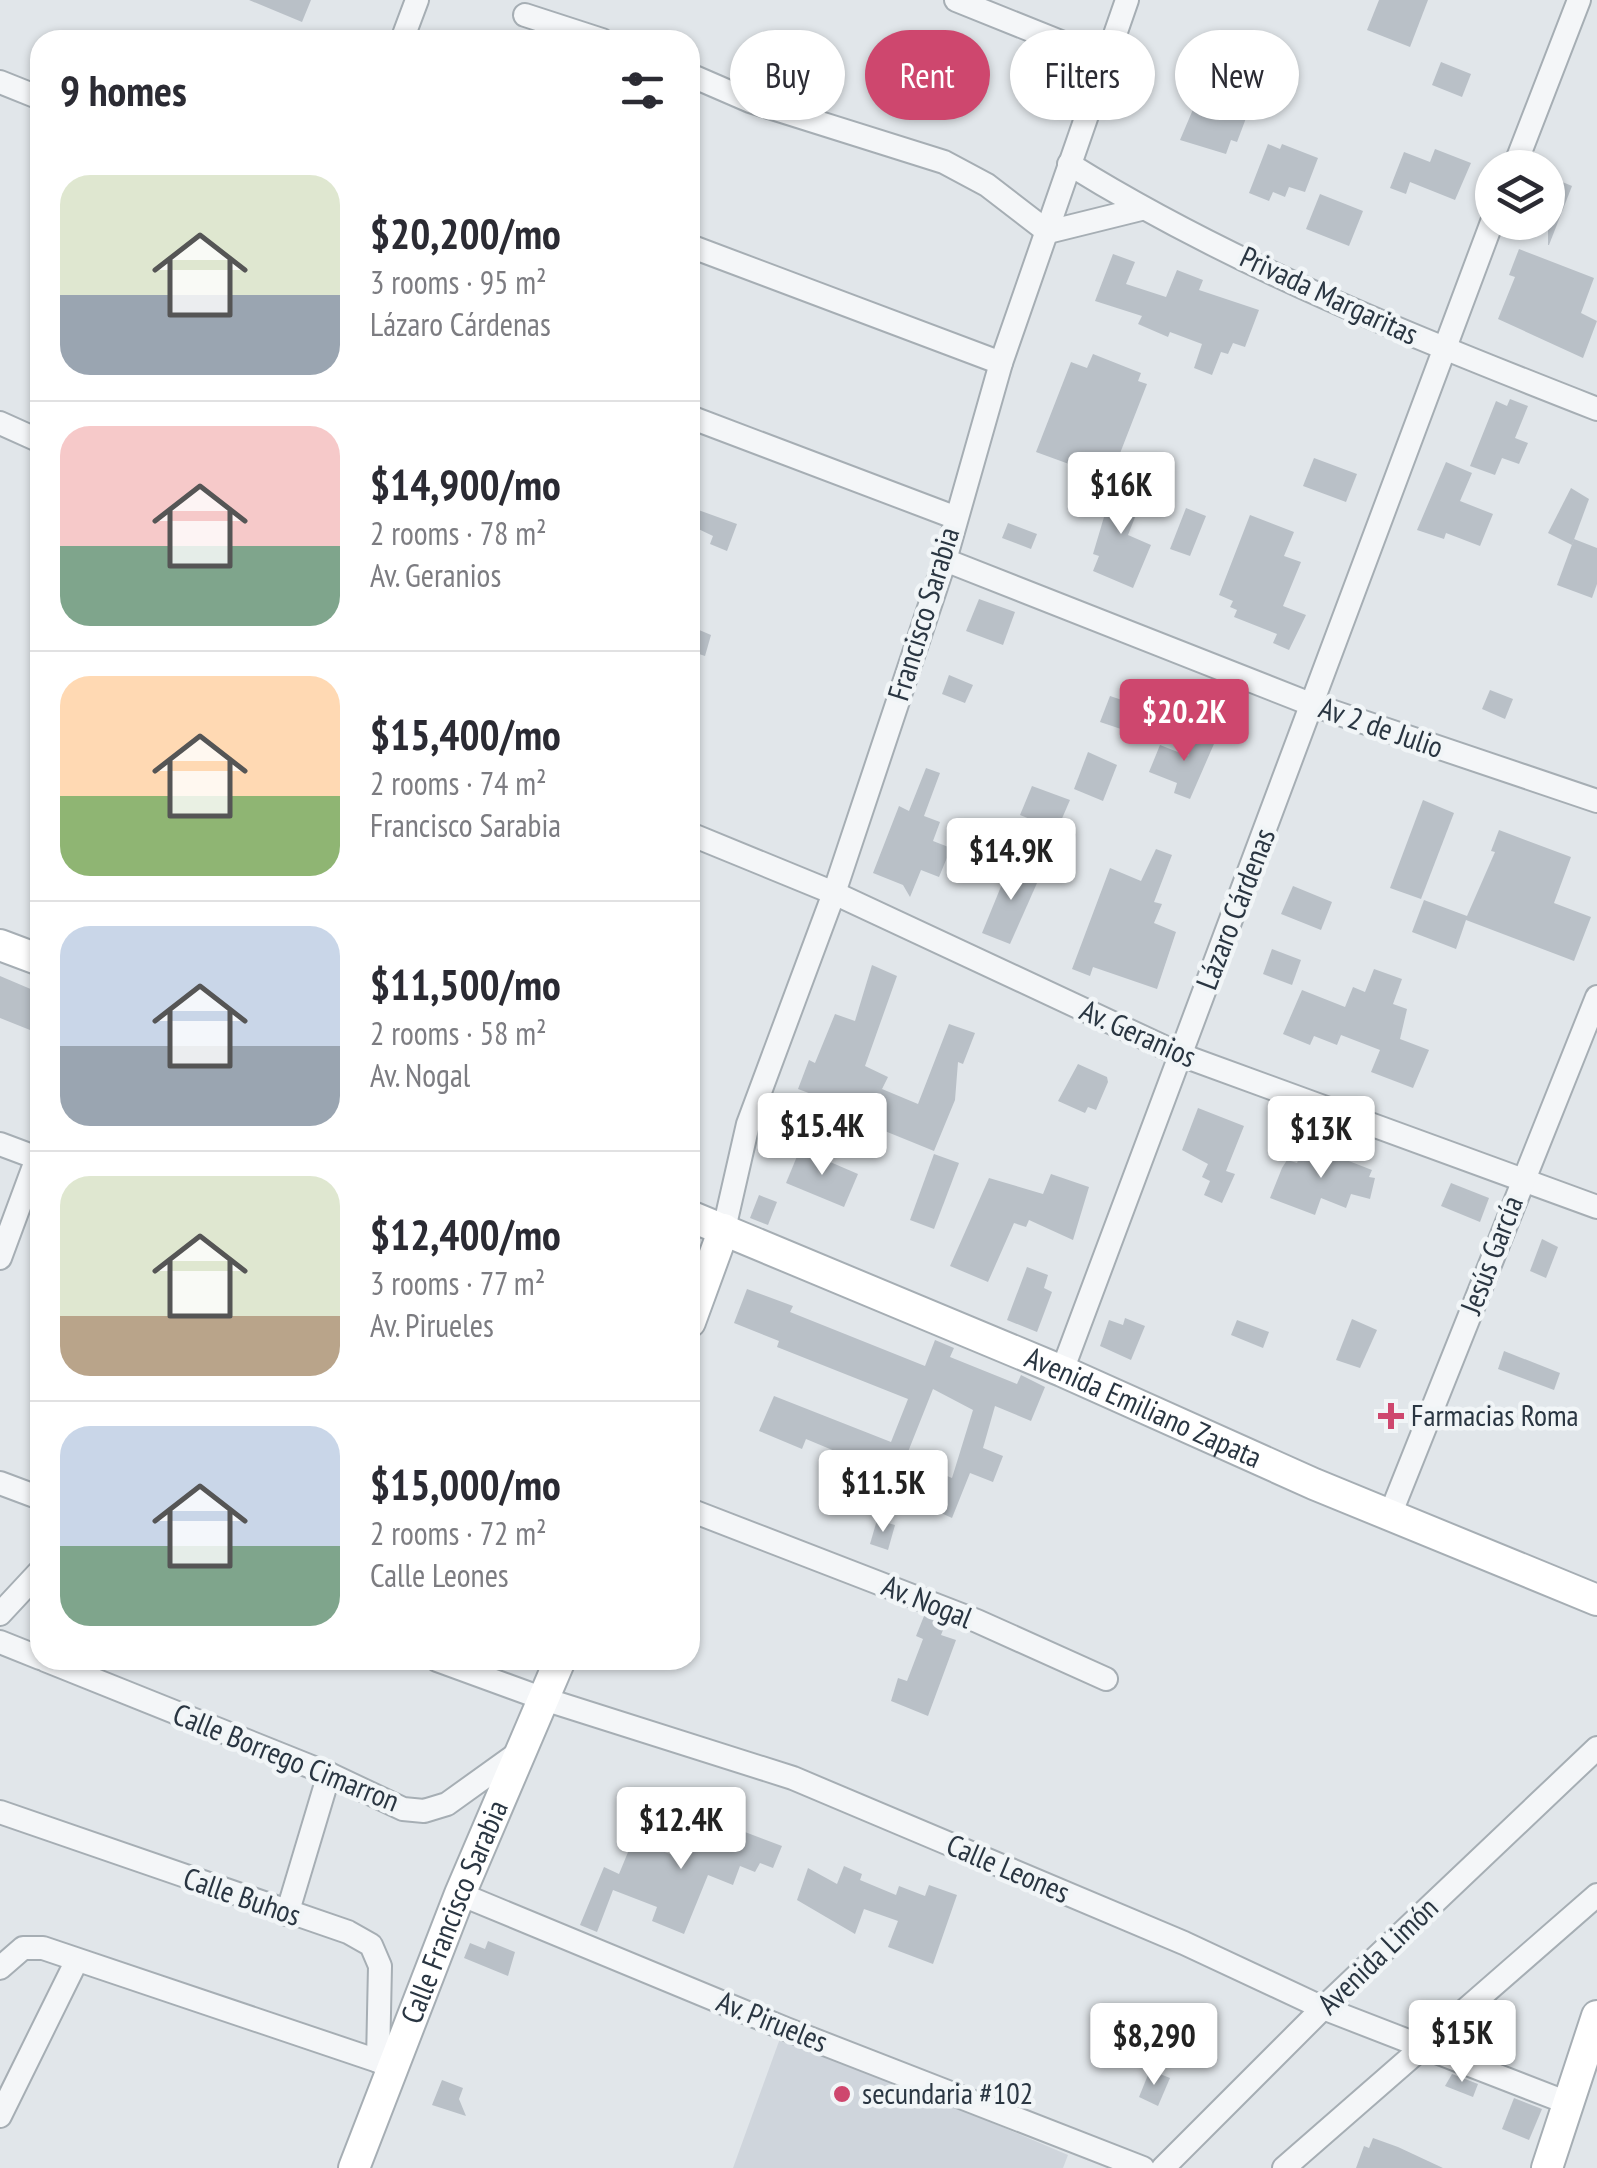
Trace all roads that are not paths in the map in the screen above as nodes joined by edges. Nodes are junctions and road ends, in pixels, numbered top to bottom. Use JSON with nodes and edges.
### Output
{"nodes":[{"id":1,"x":417,"y":0,"type":"edge"},
{"id":2,"x":956,"y":0,"type":"edge"},
{"id":3,"x":1127,"y":0,"type":"edge"},
{"id":4,"x":1579,"y":0,"type":"edge"},
{"id":5,"x":525,"y":15,"type":"dead end"},
{"id":6,"x":406,"y":30,"type":"edge"},
{"id":7,"x":571,"y":30,"type":"edge"},
{"id":8,"x":1030,"y":30,"type":"edge"},
{"id":9,"x":1115,"y":30,"type":"edge"},
{"id":10,"x":700,"y":79,"type":"edge"},
{"id":11,"x":0,"y":82,"type":"edge"},
{"id":12,"x":30,"y":94,"type":"edge"},
{"id":13,"x":1084,"y":120,"type":"edge"},
{"id":14,"x":1521,"y":150,"type":"edge"},
{"id":15,"x":1070,"y":164,"type":"junction"},
{"id":16,"x":1142,"y":209,"type":"junction"},
{"id":17,"x":1048,"y":232,"type":"junction"},
{"id":18,"x":1485,"y":240,"type":"edge"},
{"id":19,"x":700,"y":250,"type":"edge"},
{"id":20,"x":1443,"y":349,"type":"junction"},
{"id":21,"x":1001,"y":363,"type":"junction"},
{"id":22,"x":1597,"y":409,"type":"edge"},
{"id":23,"x":700,"y":421,"type":"edge"},
{"id":24,"x":0,"y":423,"type":"edge"},
{"id":25,"x":30,"y":436,"type":"edge"},
{"id":26,"x":954,"y":516,"type":"junction"},
{"id":27,"x":945,"y":560,"type":"junction"},
{"id":28,"x":1313,"y":705,"type":"junction"},
{"id":29,"x":1597,"y":801,"type":"edge"},
{"id":30,"x":700,"y":838,"type":"edge"},
{"id":31,"x":834,"y":893,"type":"junction"},
{"id":32,"x":0,"y":945,"type":"edge"},
{"id":33,"x":30,"y":956,"type":"edge"},
{"id":34,"x":1597,"y":997,"type":"edge"},
{"id":35,"x":1181,"y":1055,"type":"junction"},
{"id":36,"x":0,"y":1144,"type":"edge"},
{"id":37,"x":30,"y":1155,"type":"edge"},
{"id":38,"x":30,"y":1181,"type":"edge"},
{"id":39,"x":1520,"y":1182,"type":"junction"},
{"id":40,"x":1597,"y":1207,"type":"edge"},
{"id":41,"x":700,"y":1220,"type":"edge"},
{"id":42,"x":724,"y":1229,"type":"junction"},
{"id":43,"x":0,"y":1258,"type":"edge"},
{"id":44,"x":700,"y":1295,"type":"edge"},
{"id":45,"x":1062,"y":1371,"type":"junction"},
{"id":46,"x":0,"y":1482,"type":"edge"},
{"id":47,"x":30,"y":1494,"type":"edge"},
{"id":48,"x":700,"y":1514,"type":"edge"},
{"id":49,"x":1390,"y":1514,"type":"junction"},
{"id":50,"x":30,"y":1582,"type":"edge"},
{"id":51,"x":1597,"y":1600,"type":"edge"},
{"id":52,"x":0,"y":1614,"type":"edge"},
{"id":53,"x":0,"y":1642,"type":"edge"},
{"id":54,"x":30,"y":1654,"type":"edge"},
{"id":55,"x":70,"y":1670,"type":"edge"},
{"id":56,"x":464,"y":1670,"type":"edge"},
{"id":57,"x":556,"y":1670,"type":"edge"},
{"id":58,"x":1106,"y":1680,"type":"dead end"},
{"id":59,"x":544,"y":1700,"type":"junction"},
{"id":60,"x":1597,"y":1748,"type":"edge"},
{"id":61,"x":518,"y":1754,"type":"junction"},
{"id":62,"x":329,"y":1774,"type":"junction"},
{"id":63,"x":0,"y":1812,"type":"edge"},
{"id":64,"x":460,"y":1894,"type":"junction"},
{"id":65,"x":1597,"y":1895,"type":"edge"},
{"id":66,"x":287,"y":1914,"type":"junction"},
{"id":67,"x":76,"y":1962,"type":"junction"},
{"id":68,"x":0,"y":1968,"type":"edge"},
{"id":69,"x":1323,"y":2008,"type":"junction"},
{"id":70,"x":1596,"y":2030,"type":"edge"},
{"id":71,"x":1428,"y":2046,"type":"junction"},
{"id":72,"x":384,"y":2064,"type":"junction"},
{"id":73,"x":1568,"y":2104,"type":"junction"},
{"id":74,"x":0,"y":2116,"type":"edge"},
{"id":75,"x":354,"y":2168,"type":"edge"},
{"id":76,"x":1143,"y":2168,"type":"edge"},
{"id":77,"x":1163,"y":2168,"type":"edge"},
{"id":78,"x":1284,"y":2168,"type":"edge"},
{"id":79,"x":1546,"y":2168,"type":"edge"}],
"edges":[{"from":1,"to":6,"type":"street"},
{"from":2,"to":8,"type":"street"},
{"from":3,"to":9,"type":"street","name":"Francisco Sarabia"},
{"from":4,"to":14,"type":"street"},
{"from":5,"to":7,"type":"street"},
{"from":10,"to":17,"type":"street"},
{"from":11,"to":12,"type":"street"},
{"from":13,"to":15,"type":"street","name":"Francisco Sarabia"},
{"from":15,"to":16,"type":"street","name":"Privada Margaritas"},
{"from":15,"to":17,"type":"street","name":"Francisco Sarabia"},
{"from":16,"to":17,"type":"street"},
{"from":16,"to":20,"type":"street","name":"Privada Margaritas"},
{"from":17,"to":21,"type":"street","name":"Francisco Sarabia"},
{"from":18,"to":20,"type":"street","name":"Lázaro Cárdenas"},
{"from":19,"to":21,"type":"street"},
{"from":20,"to":22,"type":"street","name":"Privada Margaritas"},
{"from":20,"to":28,"type":"street","name":"Lázaro Cárdenas"},
{"from":21,"to":26,"type":"street","name":"Francisco Sarabia"},
{"from":23,"to":26,"type":"street"},
{"from":24,"to":25,"type":"street"},
{"from":26,"to":27,"type":"street","name":"Francisco Sarabia"},
{"from":27,"to":28,"type":"street","name":"Av 2 de Julio"},
{"from":27,"to":31,"type":"street","name":"Francisco Sarabia"},
{"from":28,"to":29,"type":"street","name":"Av 2 de Julio"},
{"from":28,"to":35,"type":"street","name":"Lázaro Cárdenas"},
{"from":30,"to":31,"type":"street","name":"Av. Geranios"},
{"from":31,"to":35,"type":"street","name":"Av. Geranios"},
{"from":31,"to":42,"type":"street","name":"Francisco Sarabia"},
{"from":32,"to":33,"type":"main road"},
{"from":34,"to":39,"type":"street","name":"Jesús García"},
{"from":35,"to":39,"type":"street","name":"Av. Geranios"},
{"from":35,"to":45,"type":"street","name":"Lázaro Cárdenas"},
{"from":36,"to":37,"type":"street"},
{"from":38,"to":43,"type":"street"},
{"from":39,"to":40,"type":"street","name":"Av. Geranios"},
{"from":39,"to":49,"type":"street","name":"Jesús García"},
{"from":41,"to":42,"type":"main road","name":"Avenida Emiliano Zapata"},
{"from":42,"to":44,"type":"main road"},
{"from":42,"to":45,"type":"main road","name":"Avenida Emiliano Zapata"},
{"from":45,"to":49,"type":"main road","name":"Avenida Emiliano Zapata"},
{"from":46,"to":47,"type":"street"},
{"from":48,"to":58,"type":"street","name":"Av. Nogal"},
{"from":49,"to":51,"type":"main road","name":"Avenida Emiliano Zapata"},
{"from":50,"to":52,"type":"street"},
{"from":53,"to":54,"type":"street","name":"Calle Borrego Cimarron"},
{"from":55,"to":62,"type":"street","name":"Calle Borrego Cimarron"},
{"from":56,"to":59,"type":"street","name":"Calle Leones"},
{"from":57,"to":59,"type":"main road","name":"Calle Francisco Sarabia"},
{"from":59,"to":61,"type":"main road","name":"Calle Francisco Sarabia"},
{"from":59,"to":69,"type":"street","name":"Calle Leones"},
{"from":60,"to":69,"type":"street","name":"Avenida Limón"},
{"from":61,"to":62,"type":"street","name":"Calle Borrego Cimarron"},
{"from":61,"to":64,"type":"main road","name":"Calle Francisco Sarabia"},
{"from":62,"to":66,"type":"street"},
{"from":63,"to":66,"type":"street","name":"Calle Buhos"},
{"from":64,"to":72,"type":"main road","name":"Calle Francisco Sarabia"},
{"from":64,"to":76,"type":"street","name":"Av. Pirueles"},
{"from":65,"to":71,"type":"street"},
{"from":66,"to":72,"type":"street","name":"Calle Buhos"},
{"from":67,"to":68,"type":"street"},
{"from":67,"to":72,"type":"street"},
{"from":67,"to":74,"type":"street"},
{"from":69,"to":71,"type":"street","name":"Calle Leones"},
{"from":69,"to":77,"type":"street","name":"Avenida Limón"},
{"from":70,"to":73,"type":"main road"},
{"from":71,"to":73,"type":"street","name":"Calle Leones"},
{"from":71,"to":78,"type":"street"},
{"from":72,"to":75,"type":"main road","name":"Calle Francisco Sarabia"},
{"from":73,"to":79,"type":"main road"}]}
